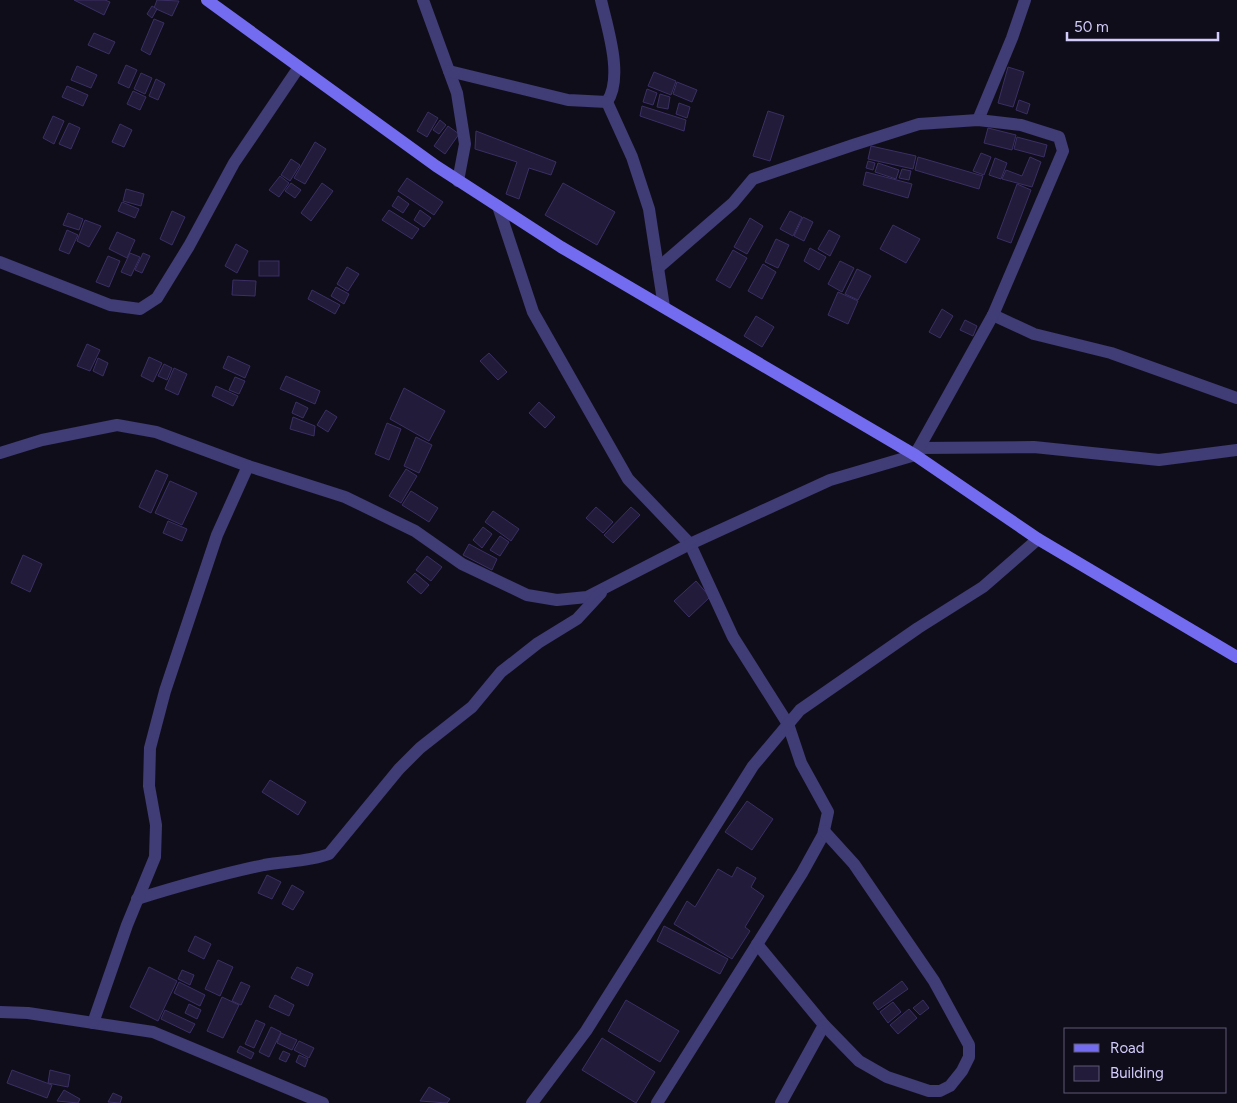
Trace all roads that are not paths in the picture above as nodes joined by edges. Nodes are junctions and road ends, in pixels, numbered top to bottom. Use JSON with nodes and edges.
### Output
{"nodes":[{"id":1,"x":207,"y":0,"type":"edge"},
{"id":2,"x":423,"y":0,"type":"edge"},
{"id":3,"x":601,"y":0,"type":"edge"},
{"id":4,"x":1025,"y":0,"type":"edge"},
{"id":5,"x":299,"y":67,"type":"junction"},
{"id":6,"x":449,"y":71,"type":"junction"},
{"id":7,"x":608,"y":102,"type":"junction"},
{"id":8,"x":978,"y":120,"type":"junction"},
{"id":9,"x":458,"y":181,"type":"junction"},
{"id":10,"x":498,"y":206,"type":"junction"},
{"id":11,"x":0,"y":262,"type":"edge"},
{"id":12,"x":658,"y":268,"type":"junction"},
{"id":13,"x":664,"y":306,"type":"junction"},
{"id":14,"x":993,"y":315,"type":"junction"},
{"id":15,"x":1237,"y":398,"type":"edge"},
{"id":16,"x":1237,"y":450,"type":"edge"},
{"id":17,"x":917,"y":451,"type":"junction"},
{"id":18,"x":0,"y":454,"type":"edge"},
{"id":19,"x":248,"y":466,"type":"junction"},
{"id":20,"x":1038,"y":539,"type":"junction"},
{"id":21,"x":690,"y":544,"type":"junction"},
{"id":22,"x":608,"y":586,"type":"junction"},
{"id":23,"x":1237,"y":657,"type":"edge"},
{"id":24,"x":788,"y":724,"type":"junction"},
{"id":25,"x":824,"y":831,"type":"junction"},
{"id":26,"x":137,"y":900,"type":"junction"},
{"id":27,"x":757,"y":944,"type":"junction"},
{"id":28,"x":0,"y":1012,"type":"edge"},
{"id":29,"x":93,"y":1023,"type":"junction"},
{"id":30,"x":824,"y":1025,"type":"junction"},
{"id":31,"x":323,"y":1103,"type":"edge"},
{"id":32,"x":532,"y":1103,"type":"edge"},
{"id":33,"x":657,"y":1103,"type":"edge"},
{"id":34,"x":781,"y":1103,"type":"edge"}],
"edges":[{"from":1,"to":5,"type":"street"},
{"from":2,"to":6,"type":"street"},
{"from":3,"to":7,"type":"street"},
{"from":4,"to":8,"type":"street"},
{"from":5,"to":9,"type":"street"},
{"from":5,"to":11,"type":"street"},
{"from":6,"to":7,"type":"street"},
{"from":6,"to":9,"type":"street"},
{"from":7,"to":12,"type":"street"},
{"from":8,"to":12,"type":"street"},
{"from":8,"to":14,"type":"street"},
{"from":9,"to":10,"type":"street"},
{"from":10,"to":13,"type":"street"},
{"from":10,"to":21,"type":"street"},
{"from":12,"to":13,"type":"street"},
{"from":13,"to":17,"type":"street"},
{"from":14,"to":15,"type":"street"},
{"from":14,"to":17,"type":"street"},
{"from":16,"to":17,"type":"street"},
{"from":17,"to":20,"type":"street"},
{"from":17,"to":21,"type":"street"},
{"from":18,"to":19,"type":"street"},
{"from":19,"to":22,"type":"street"},
{"from":19,"to":26,"type":"street"},
{"from":20,"to":23,"type":"street"},
{"from":20,"to":24,"type":"street"},
{"from":21,"to":22,"type":"street"},
{"from":21,"to":24,"type":"street"},
{"from":22,"to":26,"type":"street"},
{"from":24,"to":25,"type":"street"},
{"from":24,"to":32,"type":"street"},
{"from":25,"to":27,"type":"street"},
{"from":25,"to":30,"type":"street"},
{"from":26,"to":29,"type":"street"},
{"from":27,"to":30,"type":"street"},
{"from":27,"to":33,"type":"street"},
{"from":28,"to":29,"type":"street"},
{"from":29,"to":31,"type":"street"},
{"from":30,"to":34,"type":"street"}]}
